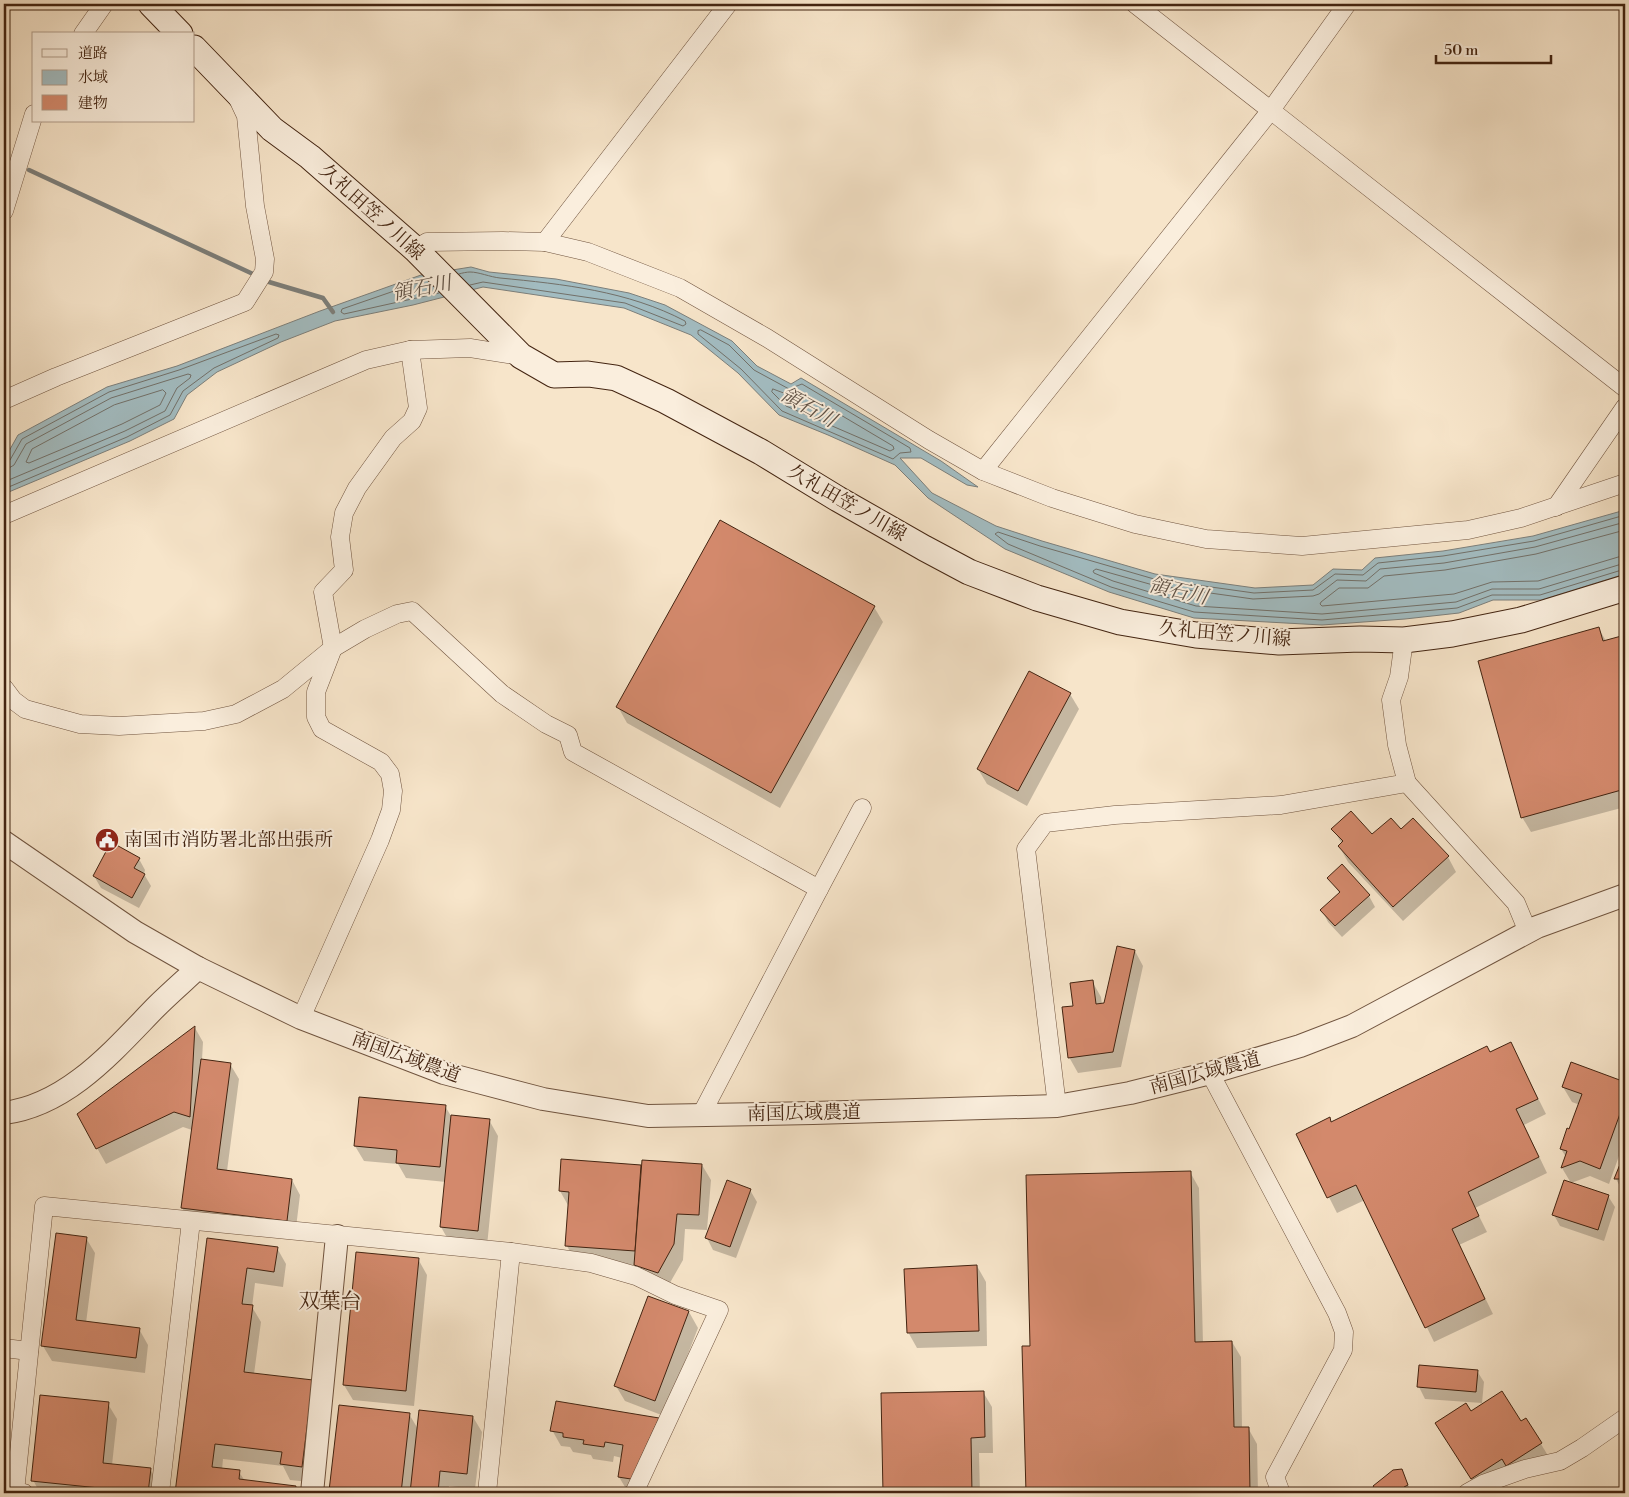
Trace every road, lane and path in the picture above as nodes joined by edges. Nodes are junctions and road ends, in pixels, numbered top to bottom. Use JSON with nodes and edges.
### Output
{"nodes":[{"id":1,"x":104,"y":4,"type":"edge"},
{"id":2,"x":151,"y":4,"type":"edge"},
{"id":3,"x":728,"y":4,"type":"edge"},
{"id":4,"x":1135,"y":4,"type":"edge"},
{"id":5,"x":1347,"y":4,"type":"edge"},
{"id":6,"x":84,"y":32,"type":"edge"},
{"id":7,"x":178,"y":32,"type":"edge"},
{"id":8,"x":195,"y":49,"type":"edge"},
{"id":9,"x":234,"y":90,"type":"junction"},
{"id":10,"x":1271,"y":110,"type":"junction"},
{"id":11,"x":32,"y":120,"type":"edge"},
{"id":12,"x":4,"y":211,"type":"edge"},
{"id":13,"x":545,"y":242,"type":"junction"},
{"id":14,"x":418,"y":253,"type":"junction"},
{"id":15,"x":410,"y":350,"type":"junction"},
{"id":16,"x":515,"y":350,"type":"junction"},
{"id":17,"x":1625,"y":388,"type":"edge"},
{"id":18,"x":4,"y":400,"type":"edge"},
{"id":19,"x":1625,"y":407,"type":"edge"},
{"id":20,"x":982,"y":471,"type":"junction"},
{"id":21,"x":1625,"y":483,"type":"edge"},
{"id":22,"x":1556,"y":507,"type":"junction"},
{"id":23,"x":4,"y":515,"type":"edge"},
{"id":24,"x":1625,"y":588,"type":"edge"},
{"id":25,"x":1404,"y":640,"type":"junction"},
{"id":26,"x":333,"y":648,"type":"junction"},
{"id":27,"x":4,"y":688,"type":"edge"},
{"id":28,"x":1407,"y":783,"type":"junction"},
{"id":29,"x":862,"y":808,"type":"dead end"},
{"id":30,"x":4,"y":842,"type":"edge"},
{"id":31,"x":819,"y":889,"type":"junction"},
{"id":32,"x":1625,"y":895,"type":"edge"},
{"id":33,"x":1528,"y":932,"type":"junction"},
{"id":34,"x":198,"y":968,"type":"junction"},
{"id":35,"x":301,"y":1018,"type":"junction"},
{"id":36,"x":1210,"y":1073,"type":"junction"},
{"id":37,"x":1057,"y":1106,"type":"junction"},
{"id":38,"x":4,"y":1113,"type":"edge"},
{"id":39,"x":701,"y":1115,"type":"junction"},
{"id":40,"x":191,"y":1221,"type":"junction"},
{"id":41,"x":337,"y":1236,"type":"junction"},
{"id":42,"x":511,"y":1252,"type":"junction"},
{"id":43,"x":4,"y":1348,"type":"edge"},
{"id":44,"x":29,"y":1351,"type":"junction"},
{"id":45,"x":1625,"y":1418,"type":"edge"},
{"id":46,"x":18,"y":1493,"type":"edge"},
{"id":47,"x":160,"y":1493,"type":"edge"},
{"id":48,"x":312,"y":1493,"type":"edge"},
{"id":49,"x":487,"y":1493,"type":"edge"},
{"id":50,"x":634,"y":1493,"type":"edge"},
{"id":51,"x":1281,"y":1493,"type":"edge"},
{"id":52,"x":1467,"y":1493,"type":"edge"}],
"edges":[{"from":1,"to":6,"type":"street"},
{"from":2,"to":7,"type":"main road"},
{"from":3,"to":13,"type":"street"},
{"from":4,"to":10,"type":"street"},
{"from":5,"to":10,"type":"street"},
{"from":8,"to":9,"type":"main road","name":"久礼田笠ノ川線"},
{"from":9,"to":14,"type":"main road","name":"久礼田笠ノ川線"},
{"from":9,"to":18,"type":"street"},
{"from":10,"to":17,"type":"street"},
{"from":10,"to":20,"type":"street"},
{"from":11,"to":12,"type":"street"},
{"from":13,"to":14,"type":"street"},
{"from":13,"to":20,"type":"street"},
{"from":14,"to":16,"type":"main road","name":"久礼田笠ノ川線"},
{"from":15,"to":16,"type":"street"},
{"from":15,"to":23,"type":"street"},
{"from":15,"to":26,"type":"street"},
{"from":16,"to":25,"type":"main road","name":"久礼田笠ノ川線"},
{"from":19,"to":22,"type":"street"},
{"from":20,"to":22,"type":"street"},
{"from":21,"to":22,"type":"street"},
{"from":24,"to":25,"type":"main road","name":"久礼田笠ノ川線"},
{"from":25,"to":28,"type":"street"},
{"from":26,"to":27,"type":"street"},
{"from":26,"to":31,"type":"street"},
{"from":26,"to":35,"type":"street"},
{"from":28,"to":33,"type":"street"},
{"from":28,"to":37,"type":"street"},
{"from":29,"to":31,"type":"street"},
{"from":30,"to":34,"type":"street","name":"南国広域農道"},
{"from":31,"to":39,"type":"street"},
{"from":32,"to":33,"type":"street","name":"南国広域農道"},
{"from":33,"to":36,"type":"street","name":"南国広域農道"},
{"from":34,"to":35,"type":"street","name":"南国広域農道"},
{"from":34,"to":38,"type":"street"},
{"from":35,"to":39,"type":"street","name":"南国広域農道"},
{"from":36,"to":37,"type":"street","name":"南国広域農道"},
{"from":36,"to":51,"type":"street"},
{"from":37,"to":39,"type":"street","name":"南国広域農道"},
{"from":40,"to":41,"type":"street"},
{"from":40,"to":44,"type":"street"},
{"from":40,"to":47,"type":"street"},
{"from":41,"to":42,"type":"street"},
{"from":41,"to":48,"type":"street"},
{"from":42,"to":49,"type":"street"},
{"from":42,"to":50,"type":"street"},
{"from":43,"to":44,"type":"street"},
{"from":44,"to":46,"type":"street"},
{"from":45,"to":52,"type":"street"}]}
